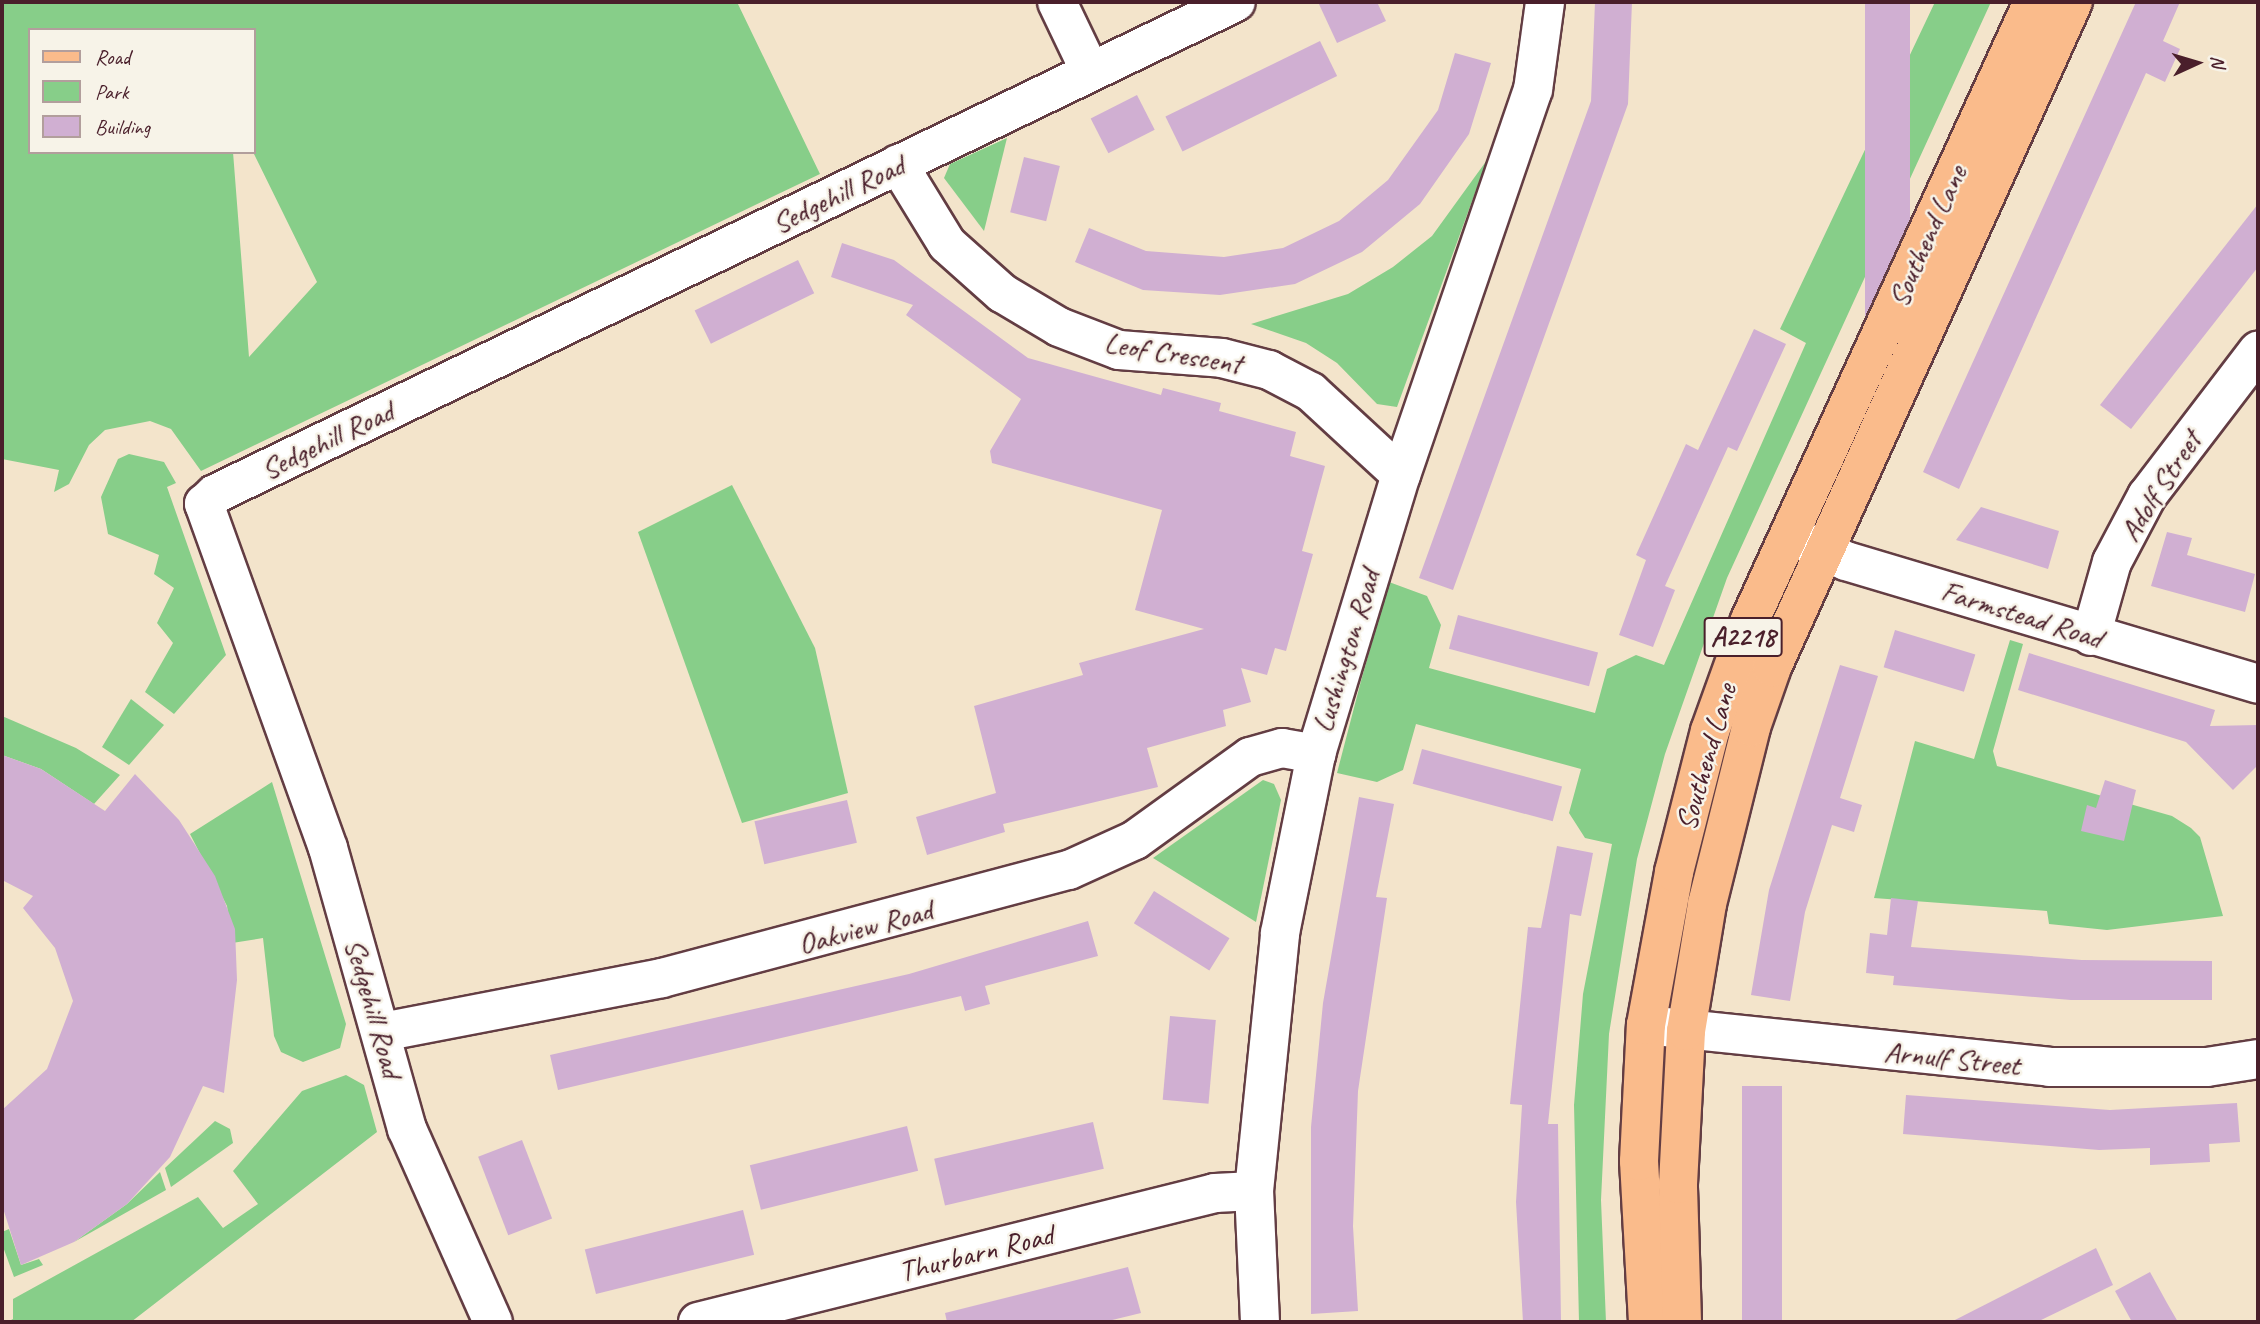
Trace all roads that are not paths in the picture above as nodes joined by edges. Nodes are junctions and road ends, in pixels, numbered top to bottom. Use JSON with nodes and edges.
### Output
{"nodes":[{"id":1,"x":1057,"y":2,"type":"edge"},
{"id":2,"x":1236,"y":2,"type":"edge"},
{"id":3,"x":1545,"y":2,"type":"edge"},
{"id":4,"x":2033,"y":2,"type":"edge"},
{"id":5,"x":2073,"y":2,"type":"edge"},
{"id":6,"x":1090,"y":71,"type":"junction"},
{"id":7,"x":1987,"y":102,"type":"junction"},
{"id":8,"x":2021,"y":117,"type":"junction"},
{"id":9,"x":898,"y":164,"type":"junction"},
{"id":10,"x":2258,"y":351,"type":"edge"},
{"id":11,"x":1401,"y":475,"type":"junction"},
{"id":12,"x":1788,"y":535,"type":"junction"},
{"id":13,"x":1826,"y":550,"type":"junction"},
{"id":14,"x":2091,"y":636,"type":"junction"},
{"id":15,"x":2258,"y":684,"type":"edge"},
{"id":16,"x":1316,"y":754,"type":"junction"},
{"id":17,"x":1646,"y":1025,"type":"junction"},
{"id":18,"x":1686,"y":1031,"type":"junction"},
{"id":19,"x":382,"y":1032,"type":"junction"},
{"id":20,"x":2258,"y":1059,"type":"edge"},
{"id":21,"x":1254,"y":1191,"type":"junction"},
{"id":22,"x":493,"y":1322,"type":"edge"},
{"id":23,"x":698,"y":1322,"type":"edge"},
{"id":24,"x":1260,"y":1322,"type":"edge"},
{"id":25,"x":1648,"y":1322,"type":"edge"},
{"id":26,"x":1682,"y":1322,"type":"edge"}],
"edges":[{"from":1,"to":6,"type":"street"},
{"from":2,"to":6,"type":"street","name":"Sedgehill Road"},
{"from":3,"to":11,"type":"street","name":"Lushington Road"},
{"from":4,"to":7,"type":"main road","name":"Southend Lane","number":"A2218"},
{"from":5,"to":8,"type":"main road","name":"Southend Lane","number":"A2218"},
{"from":6,"to":9,"type":"street","name":"Sedgehill Road"},
{"from":7,"to":8,"type":"main road"},
{"from":7,"to":12,"type":"main road","name":"Southend Lane","number":"A2218"},
{"from":8,"to":13,"type":"main road","name":"Southend Lane","number":"A2218"},
{"from":9,"to":11,"type":"street","name":"Leof Crescent"},
{"from":9,"to":19,"type":"street","name":"Sedgehill Road"},
{"from":10,"to":14,"type":"street","name":"Adolf Street"},
{"from":11,"to":16,"type":"street","name":"Lushington Road"},
{"from":12,"to":13,"type":"street","name":"Farmstead Road"},
{"from":12,"to":17,"type":"main road","name":"Southend Lane","number":"A2218"},
{"from":13,"to":14,"type":"street","name":"Farmstead Road"},
{"from":13,"to":18,"type":"main road","name":"Southend Lane","number":"A2218"},
{"from":14,"to":15,"type":"street","name":"Farmstead Road"},
{"from":16,"to":19,"type":"street","name":"Oakview Road"},
{"from":16,"to":21,"type":"street","name":"Lushington Road"},
{"from":17,"to":18,"type":"street","name":"Arnulf Street"},
{"from":17,"to":25,"type":"main road","name":"Southend Lane","number":"A2218"},
{"from":18,"to":20,"type":"street","name":"Arnulf Street"},
{"from":18,"to":26,"type":"main road","name":"Southend Lane","number":"A2218"},
{"from":19,"to":22,"type":"street","name":"Sedgehill Road"},
{"from":21,"to":23,"type":"street","name":"Thurbarn Road"},
{"from":21,"to":24,"type":"street","name":"Lushington Road"}]}
